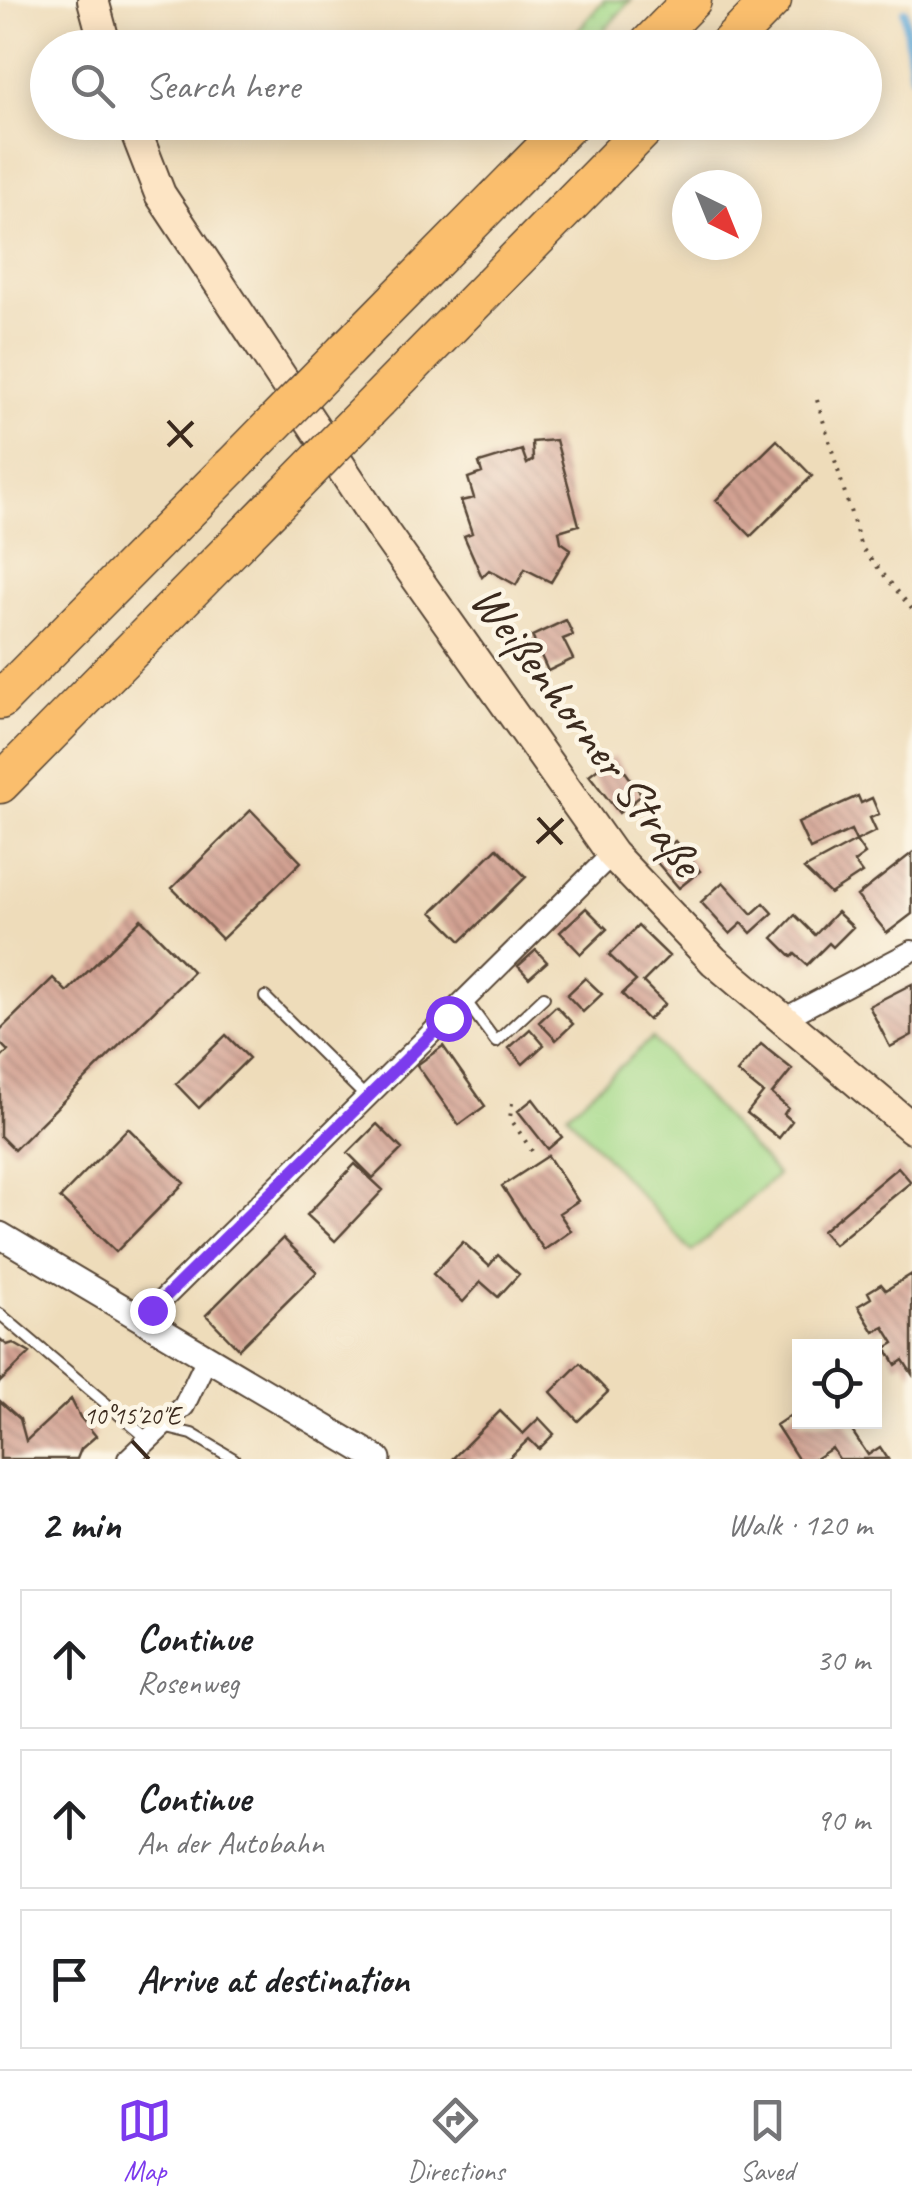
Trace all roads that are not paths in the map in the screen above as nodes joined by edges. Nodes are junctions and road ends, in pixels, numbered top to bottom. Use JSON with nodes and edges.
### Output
{"nodes":[{"id":1,"x":93,"y":0,"type":"edge"},
{"id":2,"x":692,"y":0,"type":"edge"},
{"id":3,"x":772,"y":0,"type":"edge"},
{"id":4,"x":101,"y":30,"type":"edge"},
{"id":5,"x":662,"y":30,"type":"edge"},
{"id":6,"x":743,"y":30,"type":"edge"},
{"id":7,"x":139,"y":140,"type":"edge"},
{"id":8,"x":552,"y":140,"type":"edge"},
{"id":9,"x":634,"y":140,"type":"edge"},
{"id":10,"x":0,"y":700,"type":"edge"},
{"id":11,"x":0,"y":784,"type":"edge"},
{"id":12,"x":612,"y":854,"type":"junction"},
{"id":13,"x":912,"y":951,"type":"edge"},
{"id":14,"x":265,"y":997,"type":"dead end"},
{"id":15,"x":544,"y":998,"type":"dead end"},
{"id":16,"x":465,"y":1000,"type":"junction"},
{"id":17,"x":784,"y":1019,"type":"junction"},
{"id":18,"x":367,"y":1098,"type":"junction"},
{"id":19,"x":912,"y":1128,"type":"edge"},
{"id":20,"x":0,"y":1235,"type":"edge"},
{"id":21,"x":0,"y":1314,"type":"edge"},
{"id":22,"x":142,"y":1320,"type":"junction"},
{"id":23,"x":207,"y":1358,"type":"junction"},
{"id":24,"x":156,"y":1433,"type":"junction"},
{"id":25,"x":128,"y":1459,"type":"edge"},
{"id":26,"x":234,"y":1459,"type":"edge"},
{"id":27,"x":378,"y":1459,"type":"edge"}],
"edges":[{"from":1,"to":4,"type":"main road"},
{"from":2,"to":5,"type":"highway"},
{"from":3,"to":6,"type":"highway"},
{"from":7,"to":12,"type":"main road","name":"Weißenhorner Straße"},
{"from":8,"to":10,"type":"highway","bridge":true},
{"from":9,"to":11,"type":"highway","bridge":true},
{"from":12,"to":16,"type":"street"},
{"from":12,"to":17,"type":"main road","name":"Weißenhorner Straße"},
{"from":13,"to":17,"type":"street"},
{"from":14,"to":18,"type":"lane"},
{"from":15,"to":16,"type":"lane"},
{"from":16,"to":18,"type":"street"},
{"from":17,"to":19,"type":"main road","name":"Weißenhorner Straße"},
{"from":18,"to":22,"type":"street"},
{"from":20,"to":22,"type":"street"},
{"from":21,"to":24,"type":"lane"},
{"from":22,"to":23,"type":"street"},
{"from":23,"to":24,"type":"street"},
{"from":23,"to":27,"type":"street"},
{"from":24,"to":25,"type":"street"},
{"from":24,"to":26,"type":"lane"}]}
